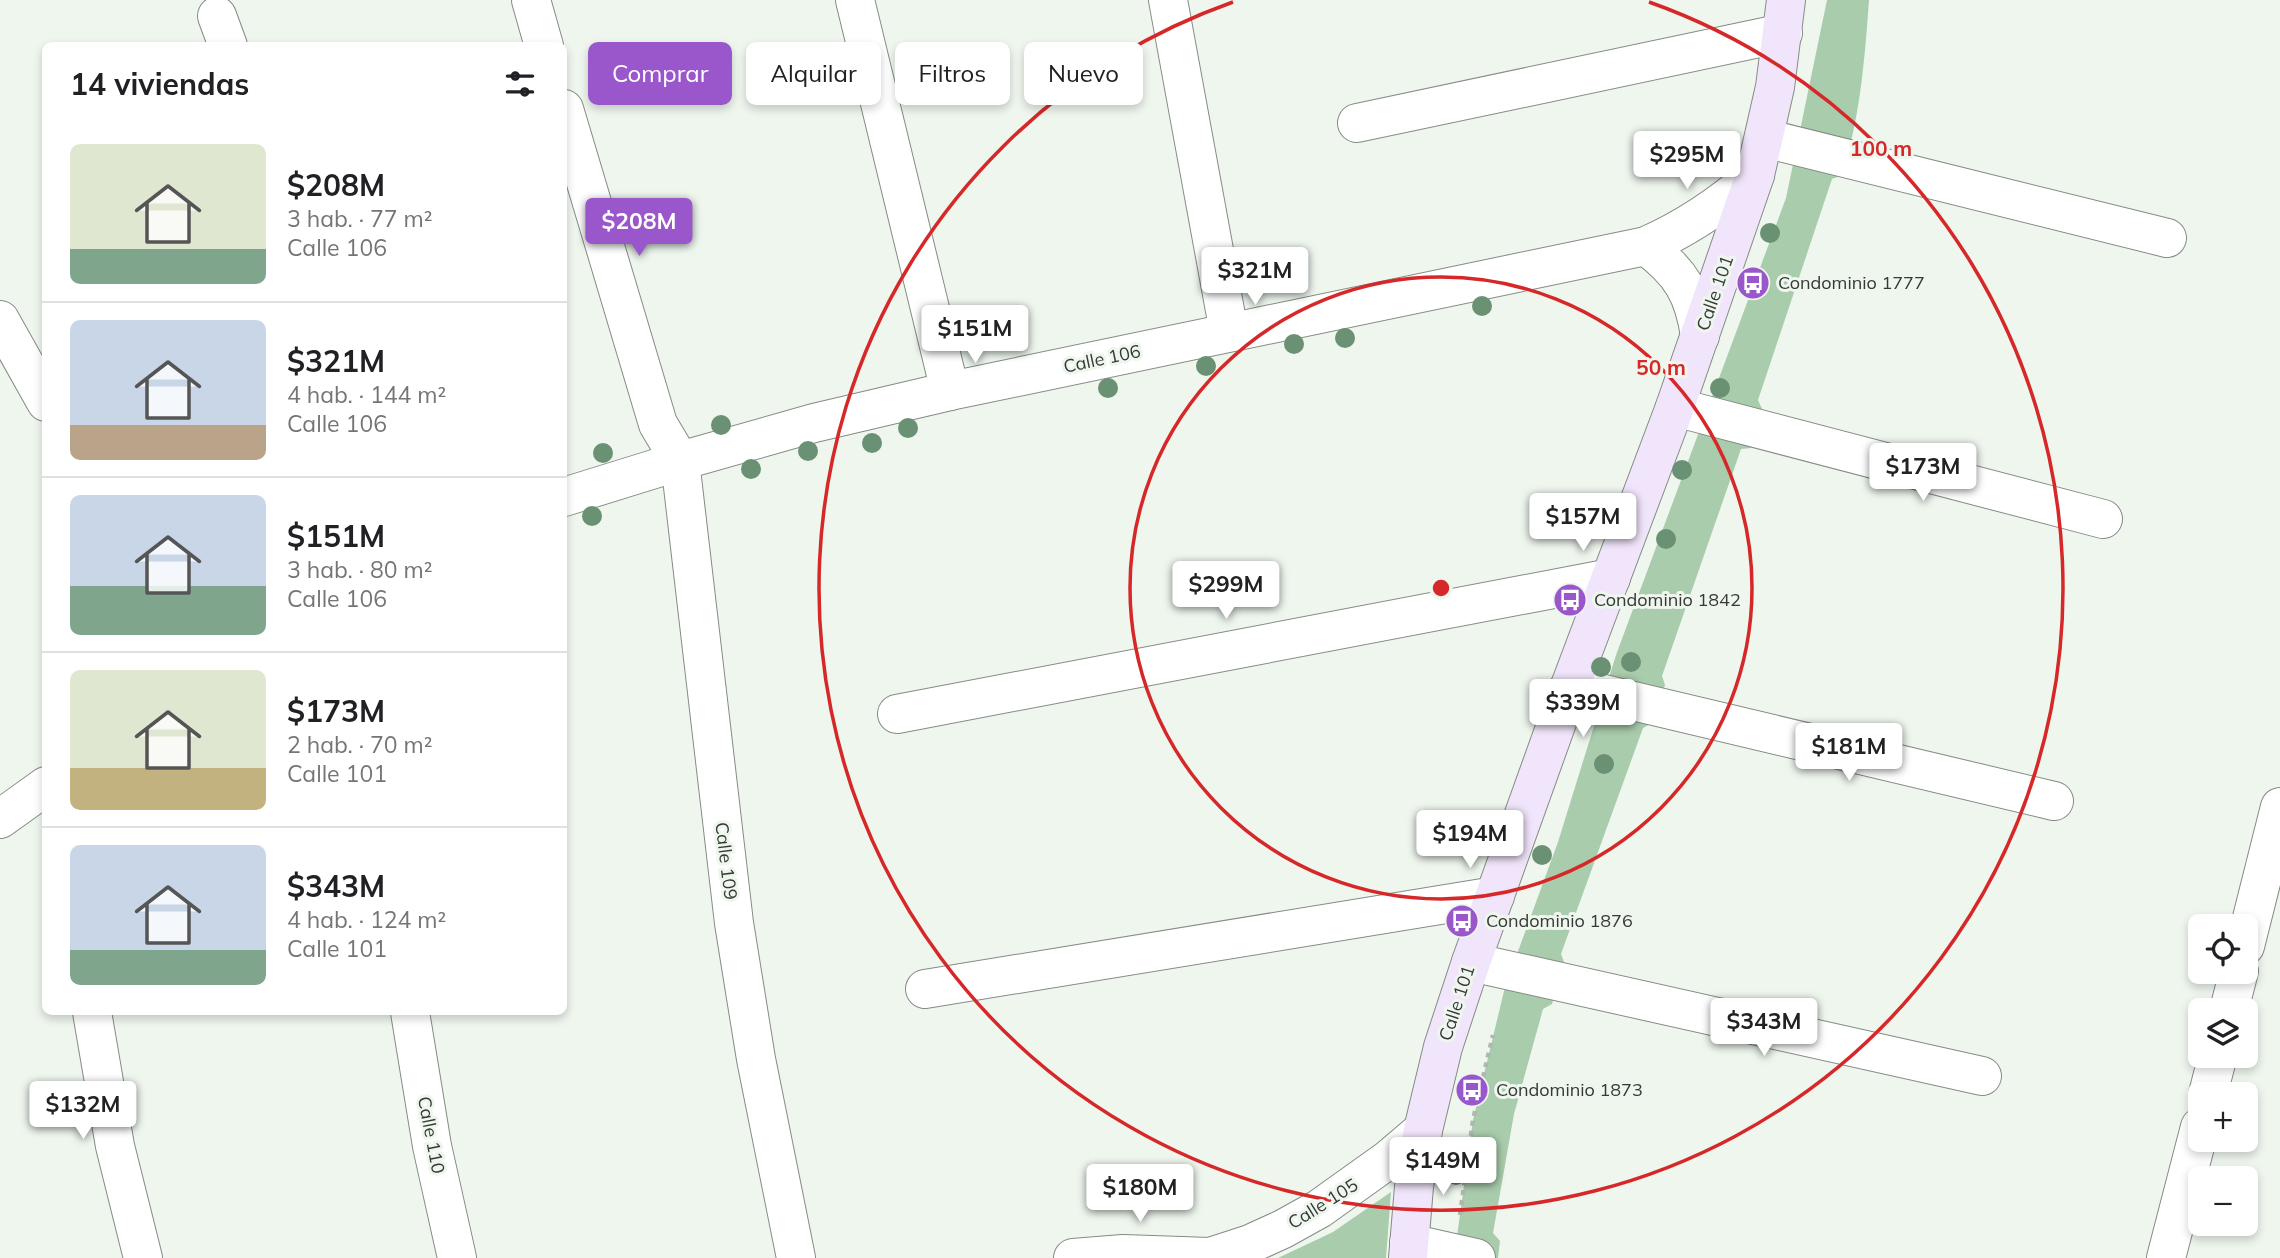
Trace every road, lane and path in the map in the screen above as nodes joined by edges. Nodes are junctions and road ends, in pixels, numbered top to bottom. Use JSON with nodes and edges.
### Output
{"nodes":[{"id":1,"x":531,"y":0,"type":"edge"},
{"id":2,"x":855,"y":0,"type":"edge"},
{"id":3,"x":1168,"y":0,"type":"edge"},
{"id":4,"x":1784,"y":16,"type":"edge"},
{"id":5,"x":543,"y":42,"type":"edge"},
{"id":6,"x":567,"y":119,"type":"edge"},
{"id":7,"x":1357,"y":123,"type":"dead end"},
{"id":8,"x":1764,"y":138,"type":"junction"},
{"id":9,"x":1755,"y":175,"type":"junction"},
{"id":10,"x":2167,"y":238,"type":"dead end"},
{"id":11,"x":1646,"y":246,"type":"junction"},
{"id":12,"x":0,"y":320,"type":"edge"},
{"id":13,"x":1229,"y":332,"type":"junction"},
{"id":14,"x":1700,"y":336,"type":"junction"},
{"id":15,"x":950,"y":391,"type":"junction"},
{"id":16,"x":42,"y":395,"type":"edge"},
{"id":17,"x":1675,"y":407,"type":"junction"},
{"id":18,"x":680,"y":461,"type":"junction"},
{"id":19,"x":567,"y":496,"type":"edge"},
{"id":20,"x":2103,"y":519,"type":"dead end"},
{"id":21,"x":1611,"y":578,"type":"junction"},
{"id":22,"x":1570,"y":686,"type":"junction"},
{"id":23,"x":897,"y":714,"type":"dead end"},
{"id":24,"x":42,"y":788,"type":"edge"},
{"id":25,"x":2054,"y":801,"type":"dead end"},
{"id":26,"x":2280,"y":807,"type":"edge"},
{"id":27,"x":4,"y":808,"type":"edge"},
{"id":28,"x":1494,"y":896,"type":"junction"},
{"id":29,"x":2253,"y":914,"type":"edge"},
{"id":30,"x":1471,"y":962,"type":"junction"},
{"id":31,"x":925,"y":989,"type":"dead end"},
{"id":32,"x":93,"y":1015,"type":"edge"},
{"id":33,"x":410,"y":1015,"type":"edge"},
{"id":34,"x":1982,"y":1076,"type":"dead end"},
{"id":35,"x":1423,"y":1130,"type":"junction"},
{"id":36,"x":2193,"y":1152,"type":"edge"},
{"id":37,"x":1408,"y":1250,"type":"edge"},
{"id":38,"x":143,"y":1258,"type":"edge"},
{"id":39,"x":457,"y":1258,"type":"edge"},
{"id":40,"x":796,"y":1258,"type":"edge"},
{"id":41,"x":1073,"y":1258,"type":"edge"},
{"id":42,"x":1211,"y":1258,"type":"edge"},
{"id":43,"x":1476,"y":1258,"type":"edge"},
{"id":44,"x":2166,"y":1258,"type":"edge"}],
"edges":[{"from":1,"to":5,"type":"street"},
{"from":2,"to":15,"type":"street"},
{"from":3,"to":13,"type":"street"},
{"from":4,"to":7,"type":"street"},
{"from":4,"to":8,"type":"main road","name":"Calle 101"},
{"from":6,"to":18,"type":"street"},
{"from":8,"to":9,"type":"main road","name":"Calle 101"},
{"from":8,"to":10,"type":"street"},
{"from":9,"to":11,"type":"street","name":"Calle 106"},
{"from":9,"to":14,"type":"main road","name":"Calle 101"},
{"from":11,"to":13,"type":"street","name":"Calle 106"},
{"from":11,"to":14,"type":"street"},
{"from":12,"to":16,"type":"street"},
{"from":13,"to":15,"type":"street","name":"Calle 106"},
{"from":14,"to":17,"type":"main road","name":"Calle 101"},
{"from":15,"to":18,"type":"street","name":"Calle 106"},
{"from":17,"to":20,"type":"street"},
{"from":17,"to":21,"type":"main road","name":"Calle 101"},
{"from":18,"to":19,"type":"street","name":"Calle 106"},
{"from":18,"to":40,"type":"street","name":"Calle 109"},
{"from":21,"to":22,"type":"main road","name":"Calle 101"},
{"from":21,"to":23,"type":"street"},
{"from":22,"to":25,"type":"street"},
{"from":22,"to":28,"type":"main road","name":"Calle 101"},
{"from":24,"to":27,"type":"street"},
{"from":26,"to":29,"type":"street"},
{"from":28,"to":30,"type":"main road","name":"Calle 101"},
{"from":28,"to":31,"type":"street"},
{"from":30,"to":34,"type":"street"},
{"from":30,"to":35,"type":"main road","name":"Calle 101"},
{"from":32,"to":38,"type":"street"},
{"from":33,"to":39,"type":"street","name":"Calle 110"},
{"from":35,"to":37,"type":"main road","name":"Calle 101"},
{"from":35,"to":42,"type":"street","name":"Calle 105"},
{"from":36,"to":44,"type":"street"},
{"from":37,"to":43,"type":"street"},
{"from":41,"to":42,"type":"street","name":"Calle 105"}]}
